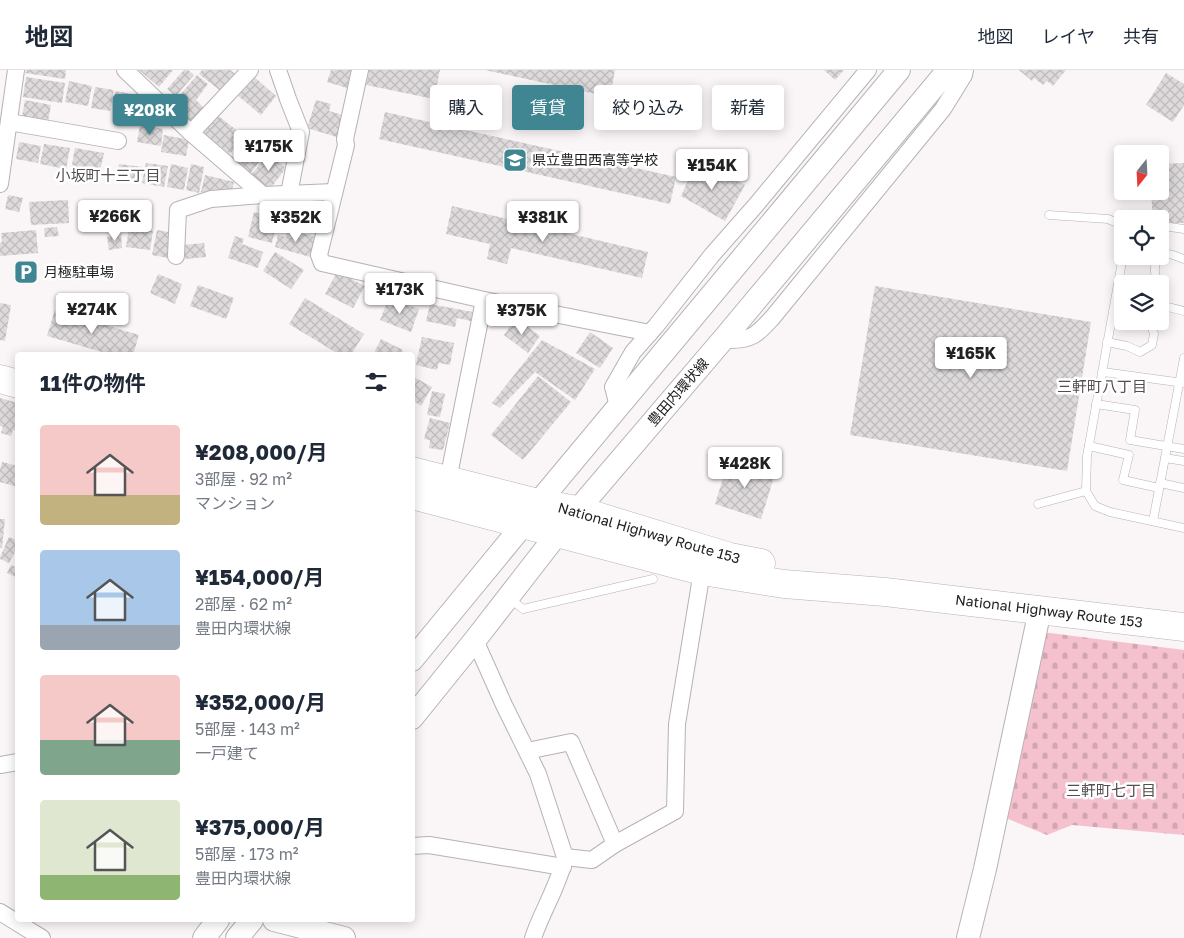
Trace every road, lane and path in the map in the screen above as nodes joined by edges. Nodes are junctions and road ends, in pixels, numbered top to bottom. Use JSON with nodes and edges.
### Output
{"nodes":[{"id":1,"x":16,"y":70,"type":"edge"},
{"id":2,"x":125,"y":70,"type":"edge"},
{"id":3,"x":250,"y":70,"type":"edge"},
{"id":4,"x":278,"y":70,"type":"edge"},
{"id":5,"x":360,"y":70,"type":"edge"},
{"id":6,"x":868,"y":70,"type":"edge"},
{"id":7,"x":899,"y":70,"type":"edge"},
{"id":8,"x":948,"y":70,"type":"edge"},
{"id":9,"x":965,"y":70,"type":"edge"},
{"id":10,"x":9,"y":122,"type":"junction"},
{"id":11,"x":192,"y":133,"type":"junction"},
{"id":12,"x":118,"y":141,"type":"dead end"},
{"id":13,"x":1,"y":175,"type":"edge"},
{"id":14,"x":334,"y":192,"type":"junction"},
{"id":15,"x":263,"y":194,"type":"junction"},
{"id":16,"x":289,"y":194,"type":"junction"},
{"id":17,"x":1048,"y":215,"type":"dead end"},
{"id":18,"x":1114,"y":222,"type":"edge"},
{"id":19,"x":1169,"y":227,"type":"edge"},
{"id":20,"x":1184,"y":230,"type":"edge"},
{"id":21,"x":176,"y":256,"type":"dead end"},
{"id":22,"x":1184,"y":259,"type":"edge"},
{"id":23,"x":1155,"y":275,"type":"edge"},
{"id":24,"x":484,"y":300,"type":"junction"},
{"id":25,"x":1169,"y":308,"type":"edge"},
{"id":26,"x":1184,"y":311,"type":"edge"},
{"id":27,"x":1114,"y":316,"type":"edge"},
{"id":28,"x":1153,"y":330,"type":"edge"},
{"id":29,"x":650,"y":333,"type":"junction"},
{"id":30,"x":726,"y":336,"type":"junction"},
{"id":31,"x":1107,"y":342,"type":"junction"},
{"id":32,"x":1184,"y":358,"type":"edge"},
{"id":33,"x":0,"y":361,"type":"edge"},
{"id":34,"x":15,"y":364,"type":"edge"},
{"id":35,"x":1103,"y":372,"type":"junction"},
{"id":36,"x":0,"y":379,"type":"edge"},
{"id":37,"x":15,"y":383,"type":"edge"},
{"id":38,"x":1182,"y":383,"type":"edge"},
{"id":39,"x":1096,"y":404,"type":"junction"},
{"id":40,"x":618,"y":406,"type":"junction"},
{"id":41,"x":1089,"y":446,"type":"junction"},
{"id":42,"x":1167,"y":446,"type":"junction"},
{"id":43,"x":1184,"y":449,"type":"edge"},
{"id":44,"x":1165,"y":458,"type":"junction"},
{"id":45,"x":1184,"y":461,"type":"edge"},
{"id":46,"x":415,"y":472,"type":"edge"},
{"id":47,"x":448,"y":480,"type":"junction"},
{"id":48,"x":1160,"y":485,"type":"junction"},
{"id":49,"x":1184,"y":488,"type":"edge"},
{"id":50,"x":1086,"y":491,"type":"junction"},
{"id":51,"x":415,"y":495,"type":"edge"},
{"id":52,"x":1038,"y":504,"type":"dead end"},
{"id":53,"x":577,"y":510,"type":"junction"},
{"id":54,"x":530,"y":514,"type":"junction"},
{"id":55,"x":1153,"y":521,"type":"junction"},
{"id":56,"x":1184,"y":528,"type":"edge"},
{"id":57,"x":558,"y":533,"type":"junction"},
{"id":58,"x":702,"y":571,"type":"junction"},
{"id":59,"x":653,"y":579,"type":"dead end"},
{"id":60,"x":885,"y":592,"type":"junction"},
{"id":61,"x":508,"y":597,"type":"junction"},
{"id":62,"x":1040,"y":610,"type":"junction"},
{"id":63,"x":1184,"y":626,"type":"edge"},
{"id":64,"x":475,"y":640,"type":"junction"},
{"id":65,"x":415,"y":656,"type":"edge"},
{"id":66,"x":415,"y":714,"type":"edge"},
{"id":67,"x":527,"y":751,"type":"junction"},
{"id":68,"x":15,"y":762,"type":"edge"},
{"id":69,"x":0,"y":765,"type":"edge"},
{"id":70,"x":615,"y":844,"type":"junction"},
{"id":71,"x":415,"y":846,"type":"edge"},
{"id":72,"x":564,"y":862,"type":"junction"},
{"id":73,"x":0,"y":912,"type":"edge"},
{"id":74,"x":15,"y":921,"type":"edge"},
{"id":75,"x":16,"y":922,"type":"edge"},
{"id":76,"x":216,"y":922,"type":"edge"},
{"id":77,"x":250,"y":922,"type":"edge"},
{"id":78,"x":282,"y":922,"type":"edge"},
{"id":79,"x":42,"y":938,"type":"edge"},
{"id":80,"x":204,"y":938,"type":"edge"},
{"id":81,"x":237,"y":938,"type":"edge"},
{"id":82,"x":344,"y":938,"type":"edge"},
{"id":83,"x":533,"y":938,"type":"edge"},
{"id":84,"x":968,"y":938,"type":"edge"}],
"edges":[{"from":1,"to":10,"type":"street"},
{"from":2,"to":11,"type":"street"},
{"from":3,"to":11,"type":"street"},
{"from":4,"to":16,"type":"street"},
{"from":5,"to":14,"type":"street"},
{"from":6,"to":29,"type":"street"},
{"from":7,"to":40,"type":"street"},
{"from":8,"to":30,"type":"street","name":"豊田内環状線"},
{"from":9,"to":30,"type":"street"},
{"from":10,"to":12,"type":"street"},
{"from":10,"to":13,"type":"street"},
{"from":11,"to":15,"type":"street"},
{"from":14,"to":16,"type":"street"},
{"from":14,"to":24,"type":"street"},
{"from":15,"to":16,"type":"street"},
{"from":15,"to":21,"type":"street"},
{"from":17,"to":18,"type":"lane"},
{"from":19,"to":20,"type":"lane"},
{"from":22,"to":23,"type":"lane"},
{"from":24,"to":29,"type":"street"},
{"from":24,"to":47,"type":"street"},
{"from":25,"to":26,"type":"lane"},
{"from":27,"to":31,"type":"lane"},
{"from":28,"to":31,"type":"lane"},
{"from":29,"to":40,"type":"street"},
{"from":30,"to":53,"type":"street","name":"豊田内環状線"},
{"from":31,"to":35,"type":"lane"},
{"from":32,"to":38,"type":"lane"},
{"from":33,"to":34,"type":"highway"},
{"from":35,"to":38,"type":"lane"},
{"from":35,"to":39,"type":"lane"},
{"from":36,"to":37,"type":"highway"},
{"from":38,"to":42,"type":"lane"},
{"from":39,"to":41,"type":"lane"},
{"from":39,"to":42,"type":"lane"},
{"from":40,"to":54,"type":"street"},
{"from":41,"to":48,"type":"lane"},
{"from":41,"to":50,"type":"lane"},
{"from":42,"to":43,"type":"lane"},
{"from":42,"to":44,"type":"lane"},
{"from":44,"to":45,"type":"lane"},
{"from":44,"to":48,"type":"lane"},
{"from":46,"to":47,"type":"highway","name":"National Highway Route 153"},
{"from":47,"to":54,"type":"highway","name":"National Highway Route 153"},
{"from":48,"to":49,"type":"lane"},
{"from":48,"to":55,"type":"lane"},
{"from":50,"to":52,"type":"lane"},
{"from":50,"to":55,"type":"lane"},
{"from":51,"to":54,"type":"highway","name":"National Highway Route 153"},
{"from":53,"to":54,"type":"highway","name":"National Highway Route 153"},
{"from":53,"to":57,"type":"street","name":"豊田内環状線"},
{"from":53,"to":60,"type":"highway","name":"National Highway Route 153"},
{"from":54,"to":57,"type":"highway","name":"National Highway Route 153"},
{"from":54,"to":65,"type":"street"},
{"from":55,"to":56,"type":"lane"},
{"from":57,"to":58,"type":"highway","name":"National Highway Route 153"},
{"from":57,"to":61,"type":"street","name":"豊田内環状線"},
{"from":58,"to":60,"type":"highway","name":"National Highway Route 153"},
{"from":58,"to":70,"type":"street"},
{"from":59,"to":61,"type":"lane"},
{"from":60,"to":62,"type":"highway","name":"National Highway Route 153"},
{"from":61,"to":64,"type":"street","name":"豊田内環状線"},
{"from":62,"to":63,"type":"highway","name":"National Highway Route 153"},
{"from":62,"to":84,"type":"street"},
{"from":64,"to":66,"type":"street","name":"豊田内環状線"},
{"from":64,"to":67,"type":"street"},
{"from":67,"to":70,"type":"street"},
{"from":67,"to":72,"type":"street"},
{"from":68,"to":69,"type":"street"},
{"from":70,"to":72,"type":"street"},
{"from":71,"to":72,"type":"street"},
{"from":72,"to":83,"type":"street"},
{"from":73,"to":74,"type":"street"},
{"from":75,"to":79,"type":"street"},
{"from":76,"to":80,"type":"street"},
{"from":77,"to":81,"type":"street"},
{"from":78,"to":82,"type":"street"}]}
